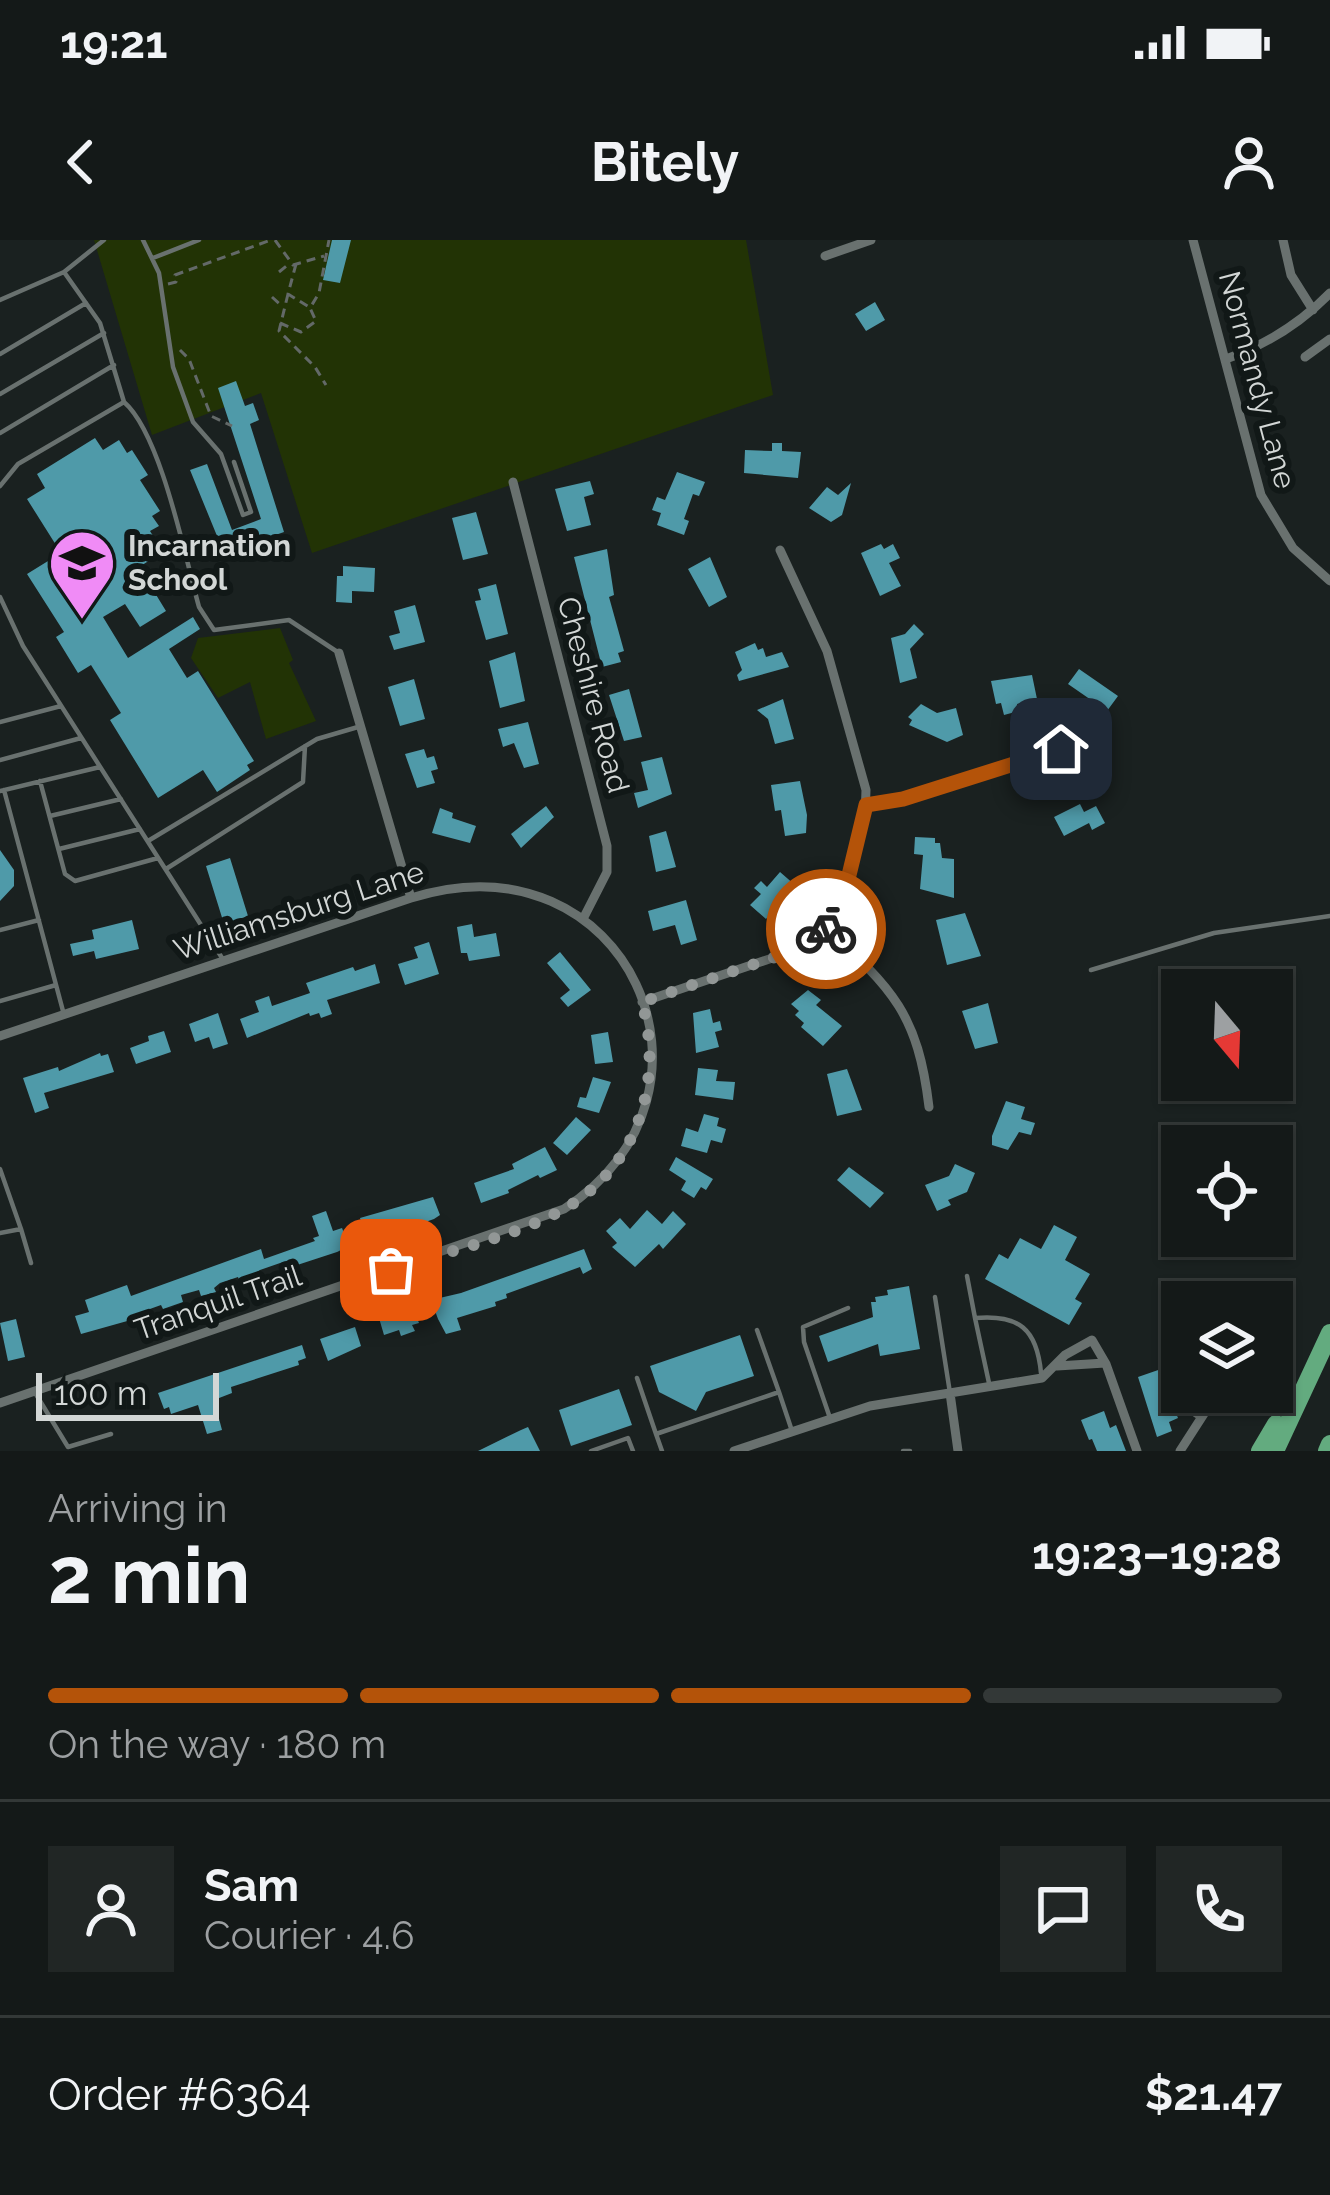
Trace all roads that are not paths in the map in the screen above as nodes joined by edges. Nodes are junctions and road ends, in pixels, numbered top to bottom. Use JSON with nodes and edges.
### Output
{"nodes":[{"id":1,"x":104,"y":240,"type":"edge"},
{"id":2,"x":143,"y":240,"type":"edge"},
{"id":3,"x":199,"y":240,"type":"edge"},
{"id":4,"x":871,"y":240,"type":"edge"},
{"id":5,"x":1193,"y":240,"type":"edge"},
{"id":6,"x":1283,"y":240,"type":"edge"},
{"id":7,"x":825,"y":256,"type":"dead end"},
{"id":8,"x":153,"y":258,"type":"junction"},
{"id":9,"x":64,"y":272,"type":"junction"},
{"id":10,"x":1330,"y":292,"type":"edge"},
{"id":11,"x":0,"y":300,"type":"edge"},
{"id":12,"x":86,"y":303,"type":"junction"},
{"id":13,"x":1313,"y":310,"type":"junction"},
{"id":14,"x":104,"y":333,"type":"junction"},
{"id":15,"x":1330,"y":339,"type":"edge"},
{"id":16,"x":0,"y":354,"type":"edge"},
{"id":17,"x":1305,"y":357,"type":"dead end"},
{"id":18,"x":1226,"y":359,"type":"junction"},
{"id":19,"x":114,"y":364,"type":"junction"},
{"id":20,"x":0,"y":394,"type":"edge"},
{"id":21,"x":124,"y":403,"type":"junction"},
{"id":22,"x":0,"y":433,"type":"edge"},
{"id":23,"x":234,"y":462,"type":"dead end"},
{"id":24,"x":513,"y":482,"type":"dead end"},
{"id":25,"x":0,"y":485,"type":"edge"},
{"id":26,"x":780,"y":550,"type":"dead end"},
{"id":27,"x":1330,"y":581,"type":"edge"},
{"id":28,"x":0,"y":597,"type":"edge"},
{"id":29,"x":339,"y":653,"type":"joint"},
{"id":30,"x":61,"y":706,"type":"junction"},
{"id":31,"x":0,"y":722,"type":"edge"},
{"id":32,"x":358,"y":727,"type":"junction"},
{"id":33,"x":82,"y":738,"type":"junction"},
{"id":34,"x":305,"y":746,"type":"junction"},
{"id":35,"x":1061,"y":749,"type":"dead end"},
{"id":36,"x":0,"y":760,"type":"edge"},
{"id":37,"x":100,"y":766,"type":"junction"},
{"id":38,"x":40,"y":781,"type":"junction"},
{"id":39,"x":2,"y":790,"type":"edge"},
{"id":40,"x":121,"y":799,"type":"junction"},
{"id":41,"x":866,"y":805,"type":"junction"},
{"id":42,"x":50,"y":816,"type":"junction"},
{"id":43,"x":140,"y":829,"type":"junction"},
{"id":44,"x":148,"y":841,"type":"junction"},
{"id":45,"x":58,"y":849,"type":"junction"},
{"id":46,"x":158,"y":857,"type":"junction"},
{"id":47,"x":166,"y":870,"type":"junction"},
{"id":48,"x":411,"y":898,"type":"junction"},
{"id":49,"x":1330,"y":916,"type":"edge"},
{"id":50,"x":584,"y":917,"type":"junction"},
{"id":51,"x":38,"y":920,"type":"junction"},
{"id":52,"x":826,"y":929,"type":"junction"},
{"id":53,"x":0,"y":930,"type":"edge"},
{"id":54,"x":224,"y":961,"type":"junction"},
{"id":55,"x":1091,"y":970,"type":"dead end"},
{"id":56,"x":56,"y":985,"type":"junction"},
{"id":57,"x":0,"y":1001,"type":"edge"},
{"id":58,"x":642,"y":1002,"type":"junction"},
{"id":59,"x":64,"y":1015,"type":"junction"},
{"id":60,"x":0,"y":1036,"type":"edge"},
{"id":61,"x":929,"y":1107,"type":"dead end"},
{"id":62,"x":0,"y":1168,"type":"edge"},
{"id":63,"x":21,"y":1229,"type":"junction"},
{"id":64,"x":0,"y":1233,"type":"edge"},
{"id":65,"x":31,"y":1263,"type":"dead end"},
{"id":66,"x":967,"y":1276,"type":"dead end"},
{"id":67,"x":935,"y":1298,"type":"dead end"},
{"id":68,"x":848,"y":1308,"type":"dead end"},
{"id":69,"x":975,"y":1318,"type":"junction"},
{"id":70,"x":758,"y":1330,"type":"dead end"},
{"id":71,"x":1328,"y":1338,"type":"edge"},
{"id":72,"x":1106,"y":1364,"type":"junction"},
{"id":73,"x":1057,"y":1366,"type":"junction"},
{"id":74,"x":637,"y":1378,"type":"dead end"},
{"id":75,"x":1042,"y":1378,"type":"junction"},
{"id":76,"x":990,"y":1386,"type":"junction"},
{"id":77,"x":34,"y":1390,"type":"junction"},
{"id":78,"x":778,"y":1392,"type":"junction"},
{"id":79,"x":950,"y":1393,"type":"junction"},
{"id":80,"x":0,"y":1403,"type":"edge"},
{"id":81,"x":1192,"y":1413,"type":"edge"},
{"id":82,"x":1205,"y":1413,"type":"edge"},
{"id":83,"x":830,"y":1418,"type":"junction"},
{"id":84,"x":1201,"y":1419,"type":"junction"},
{"id":85,"x":792,"y":1431,"type":"junction"},
{"id":86,"x":111,"y":1434,"type":"dead end"},
{"id":87,"x":656,"y":1434,"type":"junction"},
{"id":88,"x":753,"y":1448,"type":"edge"},
{"id":89,"x":69,"y":1449,"type":"edge"},
{"id":90,"x":591,"y":1451,"type":"edge"},
{"id":91,"x":633,"y":1451,"type":"edge"},
{"id":92,"x":662,"y":1451,"type":"edge"},
{"id":93,"x":734,"y":1451,"type":"edge"},
{"id":94,"x":958,"y":1451,"type":"edge"},
{"id":95,"x":1138,"y":1451,"type":"edge"},
{"id":96,"x":1180,"y":1451,"type":"edge"},
{"id":97,"x":1260,"y":1451,"type":"edge"},
{"id":98,"x":1275,"y":1451,"type":"edge"}],
"edges":[{"from":1,"to":9,"type":"lane"},
{"from":2,"to":8,"type":"lane"},
{"from":3,"to":8,"type":"lane"},
{"from":4,"to":7,"type":"street"},
{"from":5,"to":18,"type":"street","name":"Normandy Lane"},
{"from":6,"to":13,"type":"street"},
{"from":8,"to":23,"type":"lane"},
{"from":9,"to":11,"type":"lane"},
{"from":9,"to":12,"type":"lane"},
{"from":10,"to":13,"type":"street"},
{"from":12,"to":14,"type":"lane"},
{"from":12,"to":16,"type":"lane"},
{"from":13,"to":18,"type":"street"},
{"from":14,"to":19,"type":"lane"},
{"from":14,"to":20,"type":"lane"},
{"from":15,"to":17,"type":"street"},
{"from":18,"to":27,"type":"street","name":"Normandy Lane"},
{"from":19,"to":21,"type":"lane"},
{"from":19,"to":22,"type":"lane"},
{"from":21,"to":25,"type":"lane"},
{"from":21,"to":29,"type":"lane"},
{"from":24,"to":50,"type":"street","name":"Cheshire Road"},
{"from":26,"to":41,"type":"street"},
{"from":28,"to":30,"type":"lane"},
{"from":29,"to":32,"type":"street"},
{"from":30,"to":31,"type":"lane"},
{"from":30,"to":33,"type":"lane"},
{"from":32,"to":34,"type":"lane"},
{"from":32,"to":48,"type":"street"},
{"from":33,"to":36,"type":"lane"},
{"from":33,"to":37,"type":"lane"},
{"from":34,"to":44,"type":"lane"},
{"from":34,"to":47,"type":"lane"},
{"from":35,"to":41,"type":"street"},
{"from":37,"to":38,"type":"lane"},
{"from":37,"to":40,"type":"lane"},
{"from":38,"to":39,"type":"lane"},
{"from":38,"to":42,"type":"lane"},
{"from":39,"to":51,"type":"lane"},
{"from":40,"to":42,"type":"lane"},
{"from":40,"to":43,"type":"lane"},
{"from":41,"to":52,"type":"street"},
{"from":42,"to":45,"type":"lane"},
{"from":43,"to":44,"type":"lane"},
{"from":43,"to":45,"type":"lane"},
{"from":44,"to":46,"type":"lane"},
{"from":45,"to":46,"type":"lane"},
{"from":46,"to":47,"type":"lane"},
{"from":47,"to":54,"type":"lane"},
{"from":48,"to":50,"type":"street","name":"Williamsburg Lane"},
{"from":48,"to":54,"type":"street","name":"Williamsburg Lane"},
{"from":49,"to":55,"type":"lane"},
{"from":50,"to":58,"type":"street","name":"Williamsburg Lane"},
{"from":51,"to":53,"type":"lane"},
{"from":51,"to":56,"type":"lane"},
{"from":52,"to":58,"type":"street"},
{"from":52,"to":61,"type":"street"},
{"from":54,"to":59,"type":"street","name":"Williamsburg Lane"},
{"from":56,"to":57,"type":"lane"},
{"from":56,"to":59,"type":"lane"},
{"from":58,"to":77,"type":"street","name":"Tranquil Trail"},
{"from":59,"to":60,"type":"street","name":"Williamsburg Lane"},
{"from":62,"to":63,"type":"lane"},
{"from":63,"to":64,"type":"lane"},
{"from":63,"to":65,"type":"lane"},
{"from":66,"to":69,"type":"lane"},
{"from":67,"to":79,"type":"lane"},
{"from":68,"to":83,"type":"lane"},
{"from":69,"to":75,"type":"lane"},
{"from":69,"to":76,"type":"lane"},
{"from":70,"to":78,"type":"lane"},
{"from":71,"to":97,"type":"highway"},
{"from":71,"to":98,"type":"highway"},
{"from":72,"to":73,"type":"street"},
{"from":72,"to":73,"type":"street"},
{"from":72,"to":95,"type":"street"},
{"from":73,"to":75,"type":"street"},
{"from":74,"to":87,"type":"lane"},
{"from":75,"to":76,"type":"street"},
{"from":76,"to":79,"type":"street"},
{"from":77,"to":80,"type":"street","name":"Tranquil Trail"},
{"from":77,"to":89,"type":"lane"},
{"from":78,"to":85,"type":"lane"},
{"from":78,"to":87,"type":"lane"},
{"from":79,"to":83,"type":"street"},
{"from":79,"to":94,"type":"street"},
{"from":81,"to":84,"type":"lane"},
{"from":82,"to":84,"type":"street"},
{"from":83,"to":85,"type":"street"},
{"from":84,"to":96,"type":"street"},
{"from":85,"to":88,"type":"street"},
{"from":86,"to":89,"type":"lane"},
{"from":87,"to":92,"type":"lane"},
{"from":88,"to":93,"type":"street"},
{"from":90,"to":91,"type":"lane"}]}
